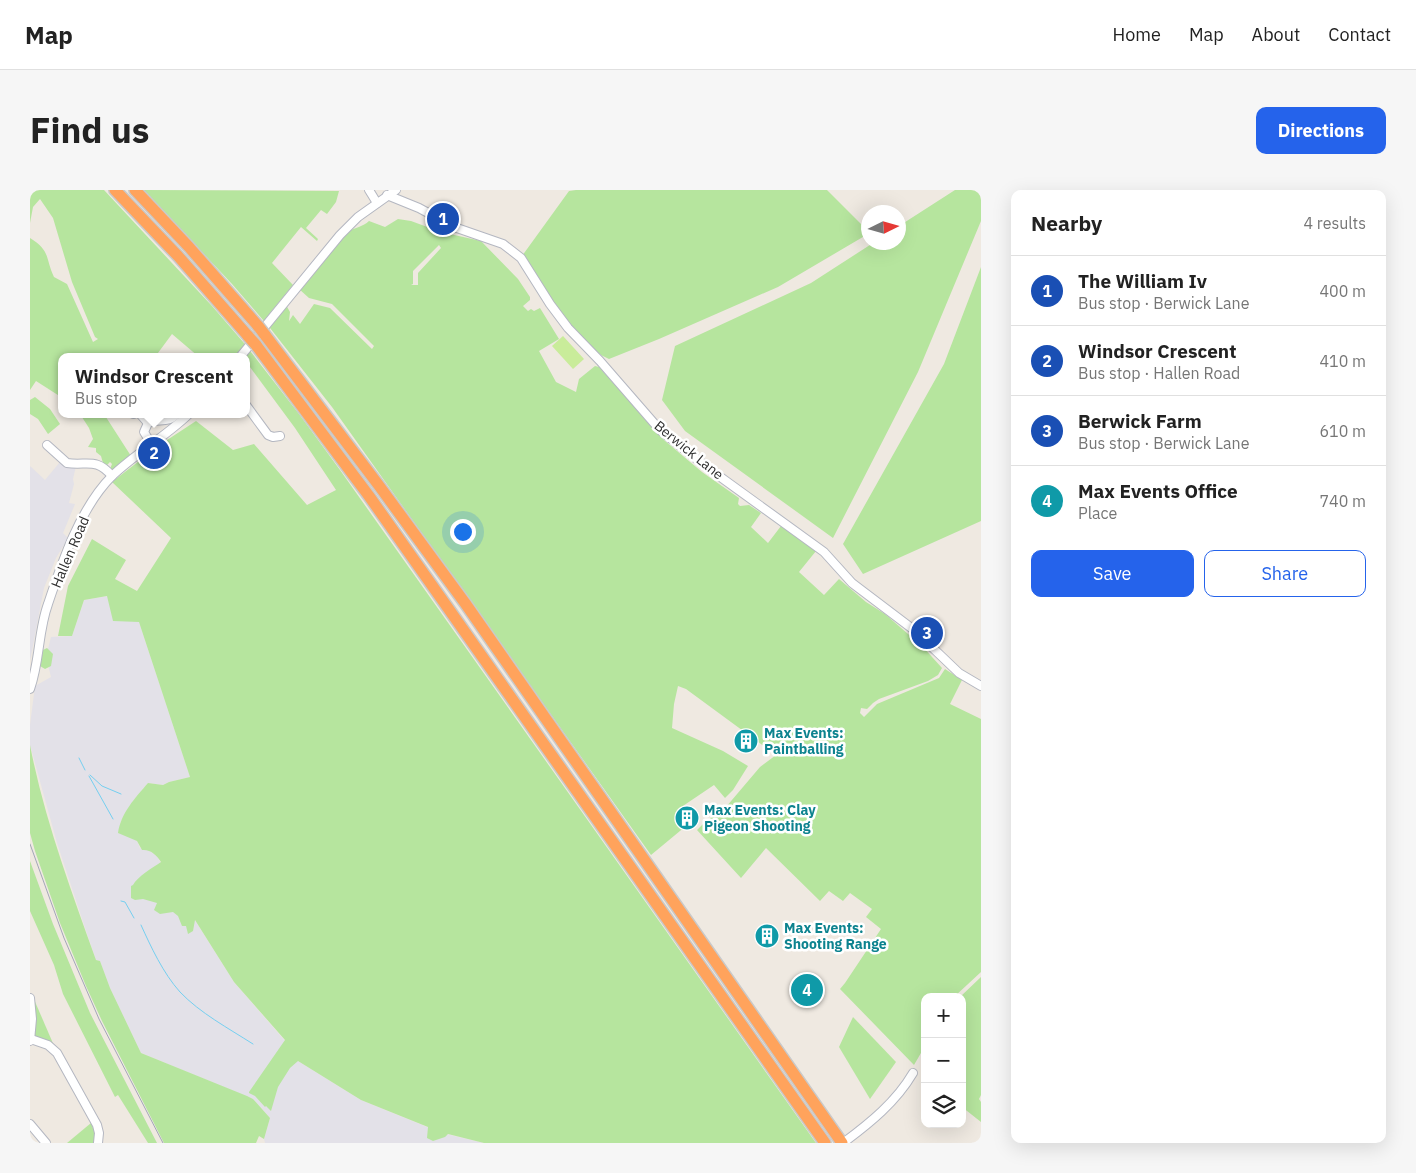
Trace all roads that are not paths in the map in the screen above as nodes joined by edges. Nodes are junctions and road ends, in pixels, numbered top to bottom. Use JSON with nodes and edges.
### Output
{"nodes":[{"id":1,"x":114,"y":190,"type":"edge"},
{"id":2,"x":135,"y":190,"type":"edge"},
{"id":3,"x":370,"y":190,"type":"edge"},
{"id":4,"x":396,"y":190,"type":"edge"},
{"id":5,"x":387,"y":195,"type":"junction"},
{"id":6,"x":377,"y":203,"type":"junction"},
{"id":7,"x":243,"y":353,"type":"edge"},
{"id":8,"x":250,"y":410,"type":"edge"},
{"id":9,"x":144,"y":418,"type":"edge"},
{"id":10,"x":172,"y":418,"type":"edge"},
{"id":11,"x":184,"y":418,"type":"edge"},
{"id":12,"x":148,"y":423,"type":"junction"},
{"id":13,"x":280,"y":436,"type":"dead end"},
{"id":14,"x":47,"y":445,"type":"dead end"},
{"id":15,"x":152,"y":445,"type":"junction"},
{"id":16,"x":112,"y":476,"type":"junction"},
{"id":17,"x":981,"y":686,"type":"edge"},
{"id":18,"x":30,"y":689,"type":"edge"},
{"id":19,"x":30,"y":998,"type":"edge"},
{"id":20,"x":30,"y":1040,"type":"edge"},
{"id":21,"x":912,"y":1073,"type":"dead end"},
{"id":22,"x":30,"y":1124,"type":"edge"},
{"id":23,"x":46,"y":1143,"type":"edge"},
{"id":24,"x":98,"y":1143,"type":"edge"},
{"id":25,"x":825,"y":1143,"type":"edge"},
{"id":26,"x":843,"y":1143,"type":"edge"}],
"edges":[{"from":1,"to":25,"type":"highway"},
{"from":2,"to":26,"type":"highway"},
{"from":3,"to":6,"type":"street"},
{"from":4,"to":5,"type":"street"},
{"from":5,"to":6,"type":"street"},
{"from":5,"to":17,"type":"street","name":"Berwick Lane"},
{"from":6,"to":7,"type":"street"},
{"from":8,"to":13,"type":"street"},
{"from":9,"to":12,"type":"street"},
{"from":10,"to":12,"type":"street"},
{"from":11,"to":15,"type":"street","name":"Hallen Road"},
{"from":12,"to":15,"type":"street"},
{"from":14,"to":16,"type":"street"},
{"from":15,"to":16,"type":"street","name":"Hallen Road"},
{"from":16,"to":18,"type":"street","name":"Hallen Road"},
{"from":19,"to":20,"type":"street"},
{"from":20,"to":24,"type":"street"},
{"from":21,"to":26,"type":"street"},
{"from":22,"to":23,"type":"street"}]}
